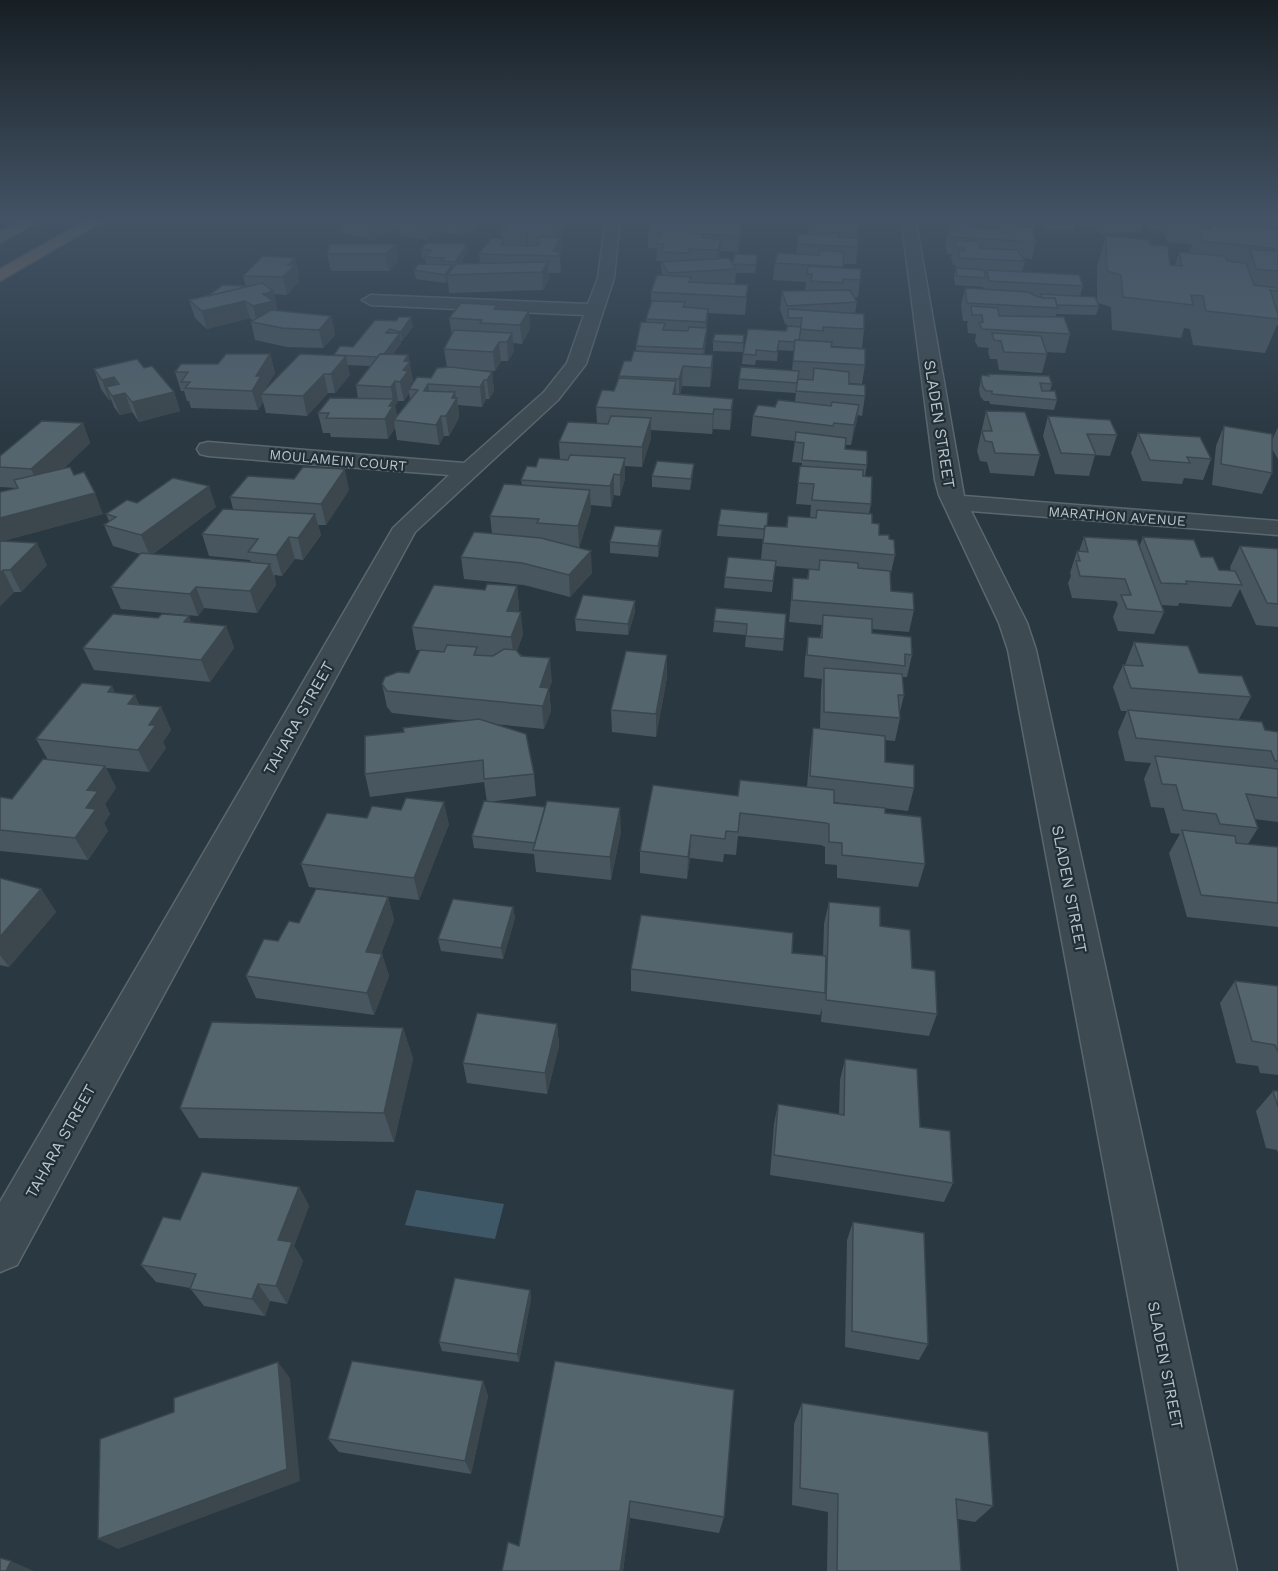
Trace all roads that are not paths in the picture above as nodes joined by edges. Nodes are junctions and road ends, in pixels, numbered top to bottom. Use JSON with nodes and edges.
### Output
{"nodes":[{"id":1,"x":602,"y":290,"type":"edge"},
{"id":2,"x":919,"y":290,"type":"edge"},
{"id":3,"x":370,"y":300,"type":"dead end"},
{"id":4,"x":595,"y":310,"type":"junction"},
{"id":5,"x":208,"y":449,"type":"dead end"},
{"id":6,"x":468,"y":470,"type":"junction"},
{"id":7,"x":955,"y":503,"type":"junction"},
{"id":8,"x":1278,"y":528,"type":"edge"},
{"id":9,"x":0,"y":1248,"type":"edge"},
{"id":10,"x":1208,"y":1571,"type":"edge"}],
"edges":[{"from":1,"to":4,"type":"street","name":"TAHARA STREET"},
{"from":2,"to":7,"type":"street","name":"SLADEN STREET"},
{"from":3,"to":4,"type":"street"},
{"from":4,"to":6,"type":"street","name":"TAHARA STREET"},
{"from":5,"to":6,"type":"street","name":"MOULAMEIN COURT"},
{"from":6,"to":9,"type":"street","name":"TAHARA STREET"},
{"from":7,"to":8,"type":"street","name":"MARATHON AVENUE"},
{"from":7,"to":10,"type":"street","name":"SLADEN STREET"}]}
